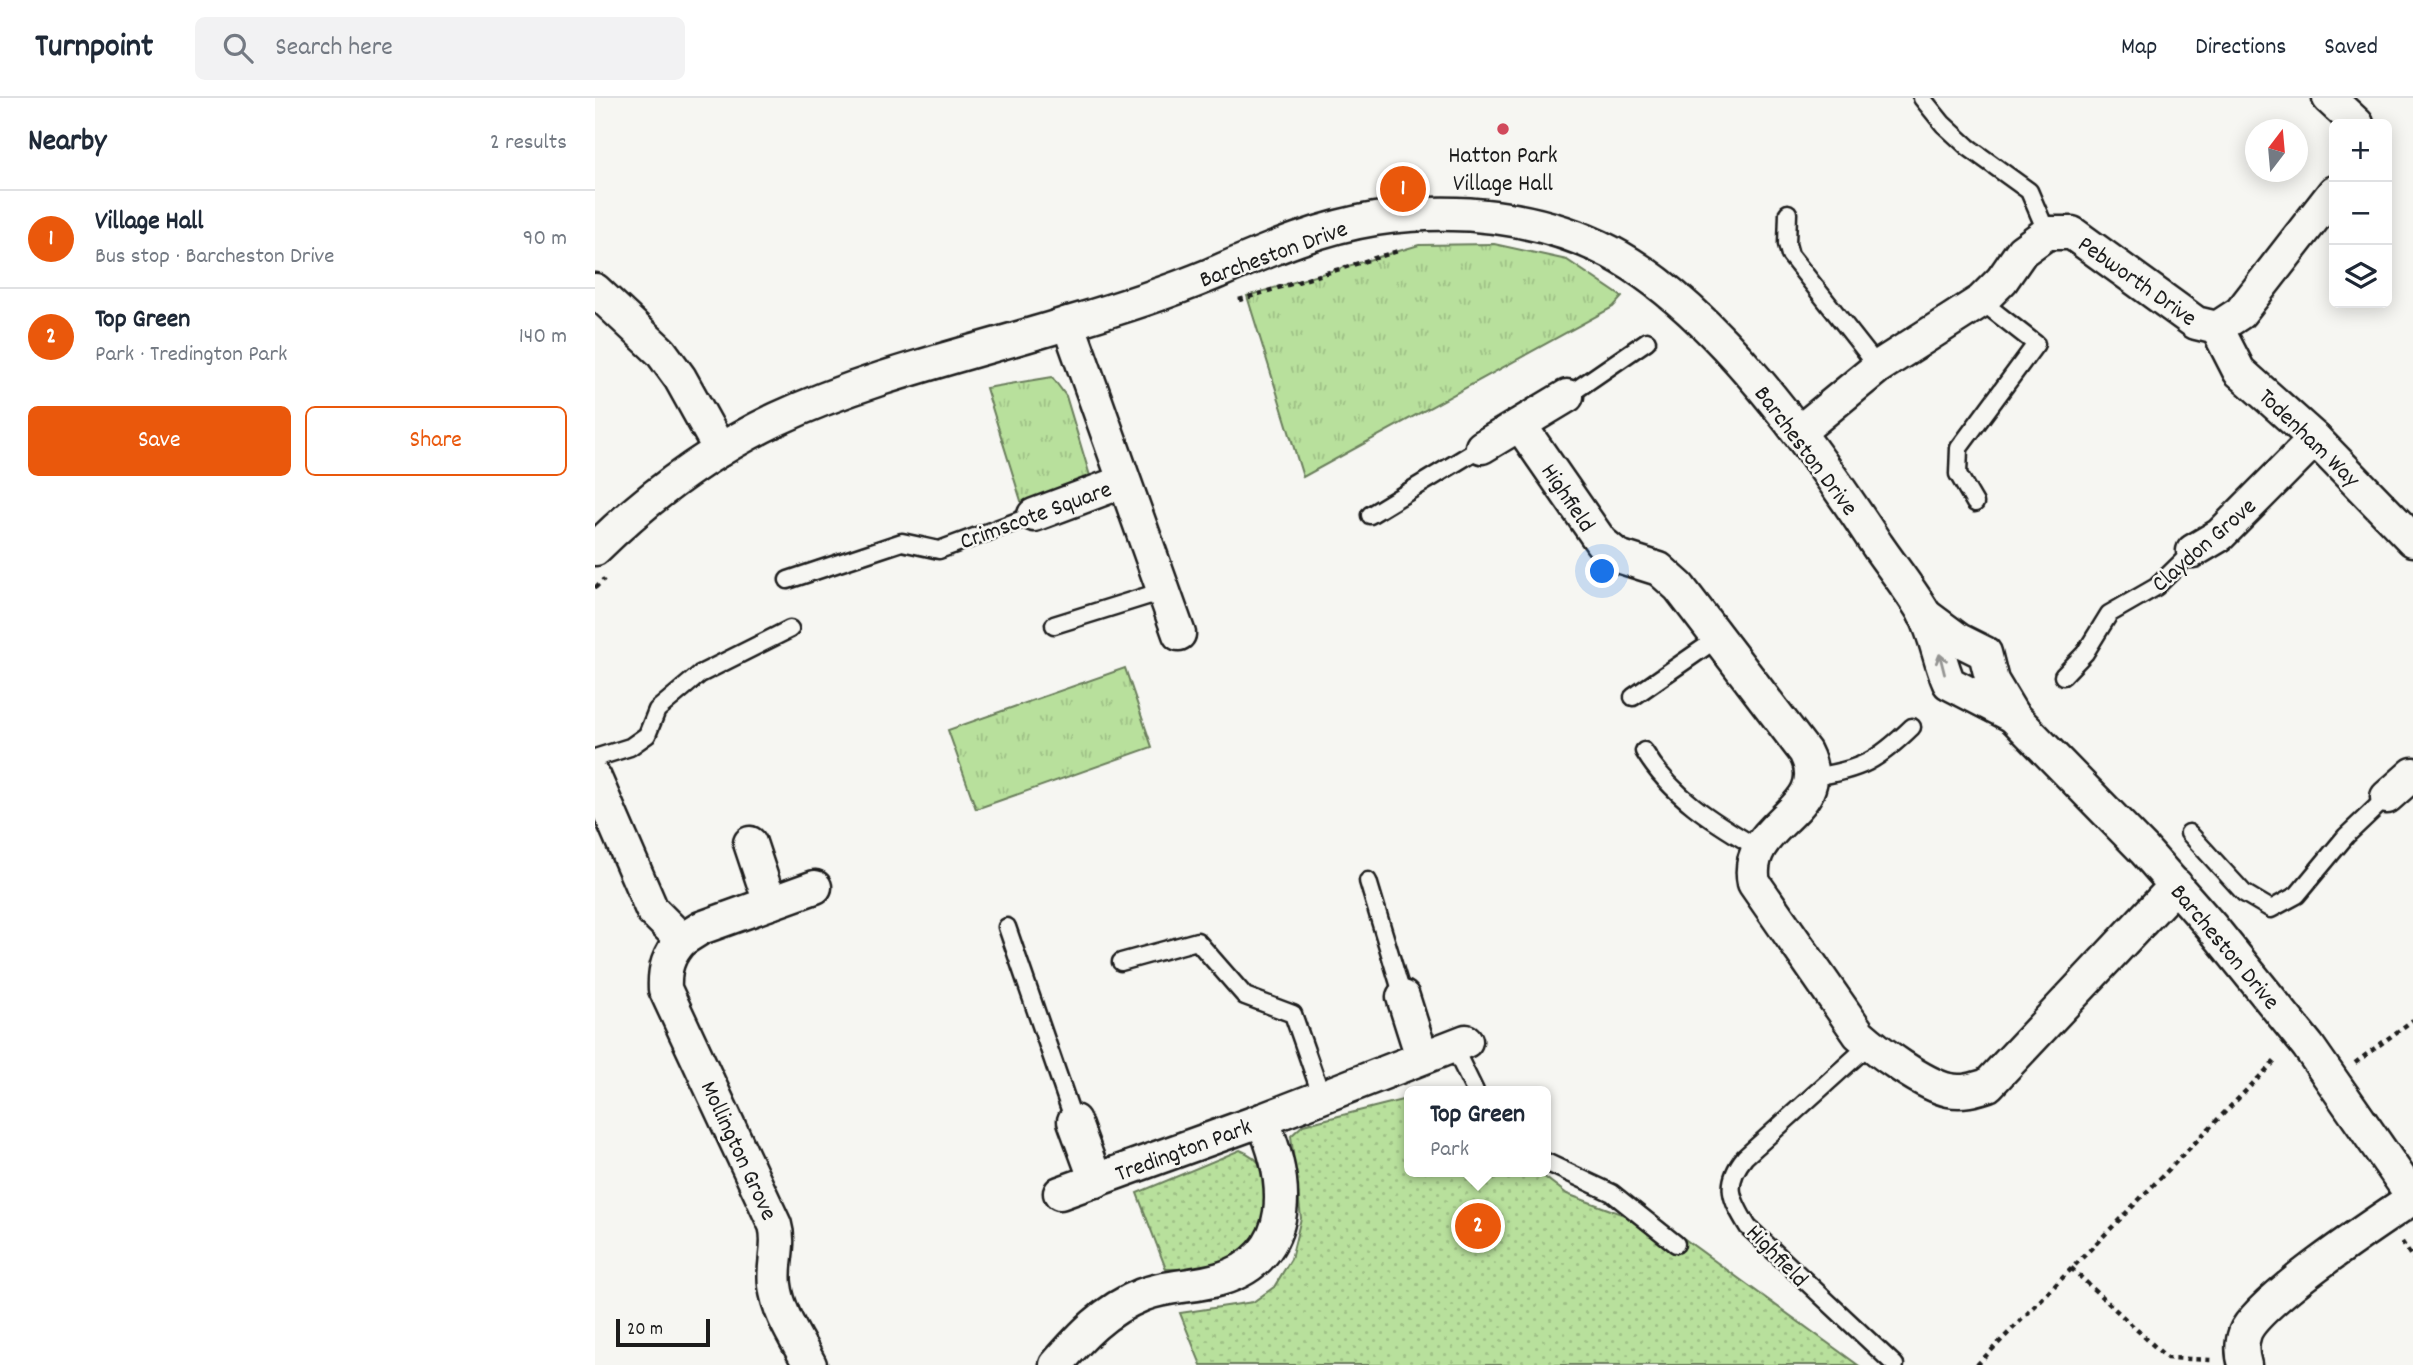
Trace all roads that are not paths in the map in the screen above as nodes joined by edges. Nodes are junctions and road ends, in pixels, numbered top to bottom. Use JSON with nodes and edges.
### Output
{"nodes":[{"id":1,"x":1922,"y":98,"type":"edge"},
{"id":2,"x":2329,"y":98,"type":"edge"},
{"id":3,"x":2352,"y":119,"type":"edge"},
{"id":4,"x":2329,"y":198,"type":"edge"},
{"id":5,"x":1789,"y":213,"type":"dead end"},
{"id":6,"x":2047,"y":233,"type":"junction"},
{"id":7,"x":595,"y":290,"type":"edge"},
{"id":8,"x":1981,"y":301,"type":"junction"},
{"id":9,"x":1068,"y":323,"type":"junction"},
{"id":10,"x":2217,"y":328,"type":"junction"},
{"id":11,"x":1647,"y":341,"type":"dead end"},
{"id":12,"x":1878,"y":367,"type":"junction"},
{"id":13,"x":1567,"y":396,"type":"joint"},
{"id":14,"x":1520,"y":425,"type":"junction"},
{"id":15,"x":1799,"y":432,"type":"junction"},
{"id":16,"x":2315,"y":439,"type":"junction"},
{"id":17,"x":1482,"y":447,"type":"joint"},
{"id":18,"x":720,"y":450,"type":"junction"},
{"id":19,"x":1122,"y":482,"type":"junction"},
{"id":20,"x":1975,"y":503,"type":"dead end"},
{"id":21,"x":1034,"y":515,"type":"joint"},
{"id":22,"x":1370,"y":515,"type":"dead end"},
{"id":23,"x":2413,"y":540,"type":"edge"},
{"id":24,"x":2193,"y":551,"type":"joint"},
{"id":25,"x":605,"y":559,"type":"edge"},
{"id":26,"x":787,"y":580,"type":"dead end"},
{"id":27,"x":1163,"y":591,"type":"junction"},
{"id":28,"x":1924,"y":614,"type":"junction"},
{"id":29,"x":1054,"y":625,"type":"dead end"},
{"id":30,"x":790,"y":629,"type":"dead end"},
{"id":31,"x":1179,"y":634,"type":"dead end"},
{"id":32,"x":1718,"y":638,"type":"junction"},
{"id":33,"x":2063,"y":676,"type":"dead end"},
{"id":34,"x":1633,"y":697,"type":"dead end"},
{"id":35,"x":2013,"y":716,"type":"junction"},
{"id":36,"x":1912,"y":727,"type":"dead end"},
{"id":37,"x":1644,"y":751,"type":"dead end"},
{"id":38,"x":595,"y":758,"type":"edge"},
{"id":39,"x":2413,"y":774,"type":"edge"},
{"id":40,"x":1812,"y":777,"type":"junction"},
{"id":41,"x":595,"y":778,"type":"edge"},
{"id":42,"x":2387,"y":797,"type":"joint"},
{"id":43,"x":2189,"y":833,"type":"dead end"},
{"id":44,"x":750,"y":843,"type":"dead end"},
{"id":45,"x":1756,"y":847,"type":"junction"},
{"id":46,"x":1368,"y":881,"type":"dead end"},
{"id":47,"x":2176,"y":884,"type":"junction"},
{"id":48,"x":815,"y":887,"type":"dead end"},
{"id":49,"x":770,"y":903,"type":"junction"},
{"id":50,"x":1007,"y":927,"type":"dead end"},
{"id":51,"x":682,"y":940,"type":"junction"},
{"id":52,"x":1121,"y":962,"type":"dead end"},
{"id":53,"x":1403,"y":997,"type":"joint"},
{"id":54,"x":1460,"y":1044,"type":"joint"},
{"id":55,"x":1870,"y":1044,"type":"junction"},
{"id":56,"x":1422,"y":1057,"type":"junction"},
{"id":57,"x":1473,"y":1086,"type":"edge"},
{"id":58,"x":1322,"y":1097,"type":"junction"},
{"id":59,"x":1262,"y":1119,"type":"junction"},
{"id":60,"x":1074,"y":1122,"type":"joint"},
{"id":61,"x":1551,"y":1164,"type":"edge"},
{"id":62,"x":1095,"y":1181,"type":"junction"},
{"id":63,"x":1061,"y":1193,"type":"dead end"},
{"id":64,"x":2413,"y":1197,"type":"edge"},
{"id":65,"x":1676,"y":1244,"type":"dead end"},
{"id":66,"x":2245,"y":1363,"type":"edge"},
{"id":67,"x":810,"y":1365,"type":"edge"},
{"id":68,"x":1056,"y":1365,"type":"edge"},
{"id":69,"x":1895,"y":1365,"type":"edge"}],
"edges":[{"from":1,"to":6,"type":"lane","name":"Pebworth Drive"},
{"from":2,"to":3,"type":"street"},
{"from":4,"to":10,"type":"street","name":"Pebworth Drive"},
{"from":5,"to":12,"type":"lane"},
{"from":6,"to":8,"type":"street","name":"Pebworth Drive"},
{"from":6,"to":10,"type":"street","name":"Pebworth Drive"},
{"from":7,"to":18,"type":"street"},
{"from":8,"to":12,"type":"street","name":"Pebworth Drive"},
{"from":8,"to":20,"type":"lane"},
{"from":9,"to":15,"type":"street","name":"Barcheston Drive"},
{"from":9,"to":18,"type":"street","name":"Barcheston Drive"},
{"from":9,"to":19,"type":"street","name":"Crimscote Square"},
{"from":10,"to":16,"type":"street","name":"Todenham Way"},
{"from":11,"to":13,"type":"lane"},
{"from":12,"to":15,"type":"street","name":"Pebworth Drive"},
{"from":13,"to":14,"type":"street"},
{"from":14,"to":17,"type":"street"},
{"from":14,"to":32,"type":"street","name":"Highfield"},
{"from":15,"to":28,"type":"street","name":"Barcheston Drive"},
{"from":16,"to":23,"type":"street","name":"Todenham Way"},
{"from":16,"to":24,"type":"street","name":"Claydon Grove"},
{"from":17,"to":22,"type":"lane"},
{"from":18,"to":25,"type":"street","name":"Barcheston Drive"},
{"from":19,"to":21,"type":"street","name":"Crimscote Square"},
{"from":19,"to":27,"type":"street","name":"Crimscote Square"},
{"from":21,"to":26,"type":"lane","name":"Crimscote Square"},
{"from":24,"to":33,"type":"lane","name":"Claydon Grove"},
{"from":27,"to":29,"type":"lane"},
{"from":27,"to":31,"type":"street","name":"Crimscote Square"},
{"from":28,"to":35,"type":"street"},
{"from":35,"to":28,"type":"street","one_way":true},
{"from":30,"to":38,"type":"lane"},
{"from":32,"to":34,"type":"lane"},
{"from":32,"to":40,"type":"street","name":"Highfield"},
{"from":35,"to":47,"type":"street","name":"Barcheston Drive"},
{"from":36,"to":40,"type":"lane"},
{"from":37,"to":45,"type":"lane"},
{"from":39,"to":42,"type":"street"},
{"from":40,"to":45,"type":"street"},
{"from":41,"to":51,"type":"street"},
{"from":42,"to":43,"type":"lane"},
{"from":44,"to":49,"type":"street"},
{"from":45,"to":55,"type":"street"},
{"from":46,"to":53,"type":"lane"},
{"from":47,"to":55,"type":"street"},
{"from":47,"to":64,"type":"street","name":"Barcheston Drive"},
{"from":48,"to":49,"type":"street"},
{"from":49,"to":51,"type":"street"},
{"from":50,"to":60,"type":"lane"},
{"from":51,"to":67,"type":"street","name":"Mollington Grove"},
{"from":52,"to":58,"type":"lane"},
{"from":53,"to":56,"type":"street"},
{"from":54,"to":56,"type":"street"},
{"from":54,"to":57,"type":"lane"},
{"from":55,"to":69,"type":"lane","name":"Highfield"},
{"from":56,"to":58,"type":"street"},
{"from":58,"to":59,"type":"street"},
{"from":59,"to":62,"type":"street","name":"Tredington Park"},
{"from":59,"to":68,"type":"street","name":"Tredington Park"},
{"from":60,"to":62,"type":"street"},
{"from":61,"to":65,"type":"lane"},
{"from":62,"to":63,"type":"street","name":"Tredington Park"},
{"from":64,"to":66,"type":"street"}]}
